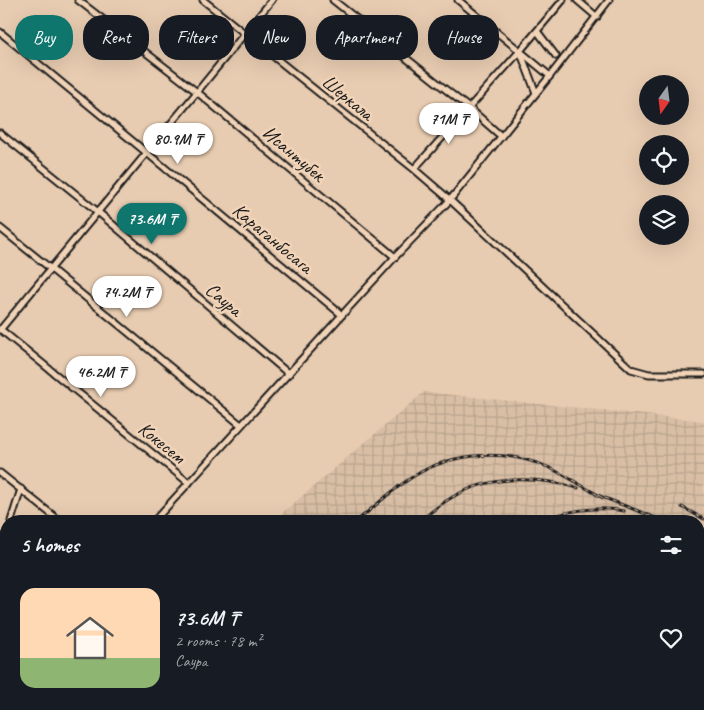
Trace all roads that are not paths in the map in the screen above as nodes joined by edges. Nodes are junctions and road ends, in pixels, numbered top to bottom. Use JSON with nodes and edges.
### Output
{"nodes":[{"id":1,"x":78,"y":0,"type":"edge"},
{"id":2,"x":203,"y":0,"type":"edge"},
{"id":3,"x":272,"y":0,"type":"edge"},
{"id":4,"x":333,"y":0,"type":"edge"},
{"id":5,"x":458,"y":0,"type":"edge"},
{"id":6,"x":563,"y":0,"type":"edge"},
{"id":7,"x":577,"y":0,"type":"edge"},
{"id":8,"x":608,"y":0,"type":"edge"},
{"id":9,"x":260,"y":15,"type":"edge"},
{"id":10,"x":597,"y":17,"type":"junction"},
{"id":11,"x":537,"y":31,"type":"junction"},
{"id":12,"x":0,"y":32,"type":"edge"},
{"id":13,"x":244,"y":33,"type":"edge"},
{"id":14,"x":244,"y":35,"type":"edge"},
{"id":15,"x":520,"y":51,"type":"junction"},
{"id":16,"x":556,"y":56,"type":"dead end"},
{"id":17,"x":278,"y":60,"type":"edge"},
{"id":18,"x":550,"y":76,"type":"junction"},
{"id":19,"x":197,"y":92,"type":"junction"},
{"id":20,"x":536,"y":93,"type":"junction"},
{"id":21,"x":469,"y":108,"type":"junction"},
{"id":22,"x":0,"y":133,"type":"edge"},
{"id":23,"x":501,"y":136,"type":"junction"},
{"id":24,"x":147,"y":153,"type":"junction"},
{"id":25,"x":414,"y":169,"type":"junction"},
{"id":26,"x":450,"y":200,"type":"junction"},
{"id":27,"x":98,"y":212,"type":"junction"},
{"id":28,"x":0,"y":228,"type":"edge"},
{"id":29,"x":396,"y":257,"type":"junction"},
{"id":30,"x":51,"y":268,"type":"junction"},
{"id":31,"x":342,"y":315,"type":"junction"},
{"id":32,"x":0,"y":330,"type":"edge"},
{"id":33,"x":289,"y":374,"type":"junction"},
{"id":34,"x":704,"y":374,"type":"edge"},
{"id":35,"x":241,"y":425,"type":"junction"},
{"id":36,"x":0,"y":473,"type":"edge"},
{"id":37,"x":188,"y":483,"type":"junction"},
{"id":38,"x":21,"y":489,"type":"junction"},
{"id":39,"x":13,"y":515,"type":"edge"},
{"id":40,"x":53,"y":515,"type":"edge"},
{"id":41,"x":159,"y":515,"type":"edge"}],
"edges":[{"from":1,"to":19,"type":"street","name":"Исантубек"},
{"from":2,"to":13,"type":"street","name":"Шеркала"},
{"from":3,"to":9,"type":"street"},
{"from":4,"to":21,"type":"street"},
{"from":5,"to":15,"type":"street"},
{"from":6,"to":11,"type":"street"},
{"from":7,"to":10,"type":"street"},
{"from":8,"to":10,"type":"street"},
{"from":10,"to":18,"type":"street"},
{"from":11,"to":15,"type":"street"},
{"from":11,"to":16,"type":"street"},
{"from":12,"to":24,"type":"street","name":"Караганбосага"},
{"from":14,"to":19,"type":"street"},
{"from":15,"to":18,"type":"street"},
{"from":15,"to":20,"type":"street"},
{"from":15,"to":21,"type":"street"},
{"from":17,"to":25,"type":"street","name":"Шеркала"},
{"from":18,"to":20,"type":"street"},
{"from":19,"to":24,"type":"street"},
{"from":19,"to":29,"type":"street","name":"Исантубек"},
{"from":20,"to":23,"type":"street"},
{"from":21,"to":23,"type":"street"},
{"from":21,"to":25,"type":"street"},
{"from":22,"to":27,"type":"street","name":"Саура"},
{"from":23,"to":26,"type":"street"},
{"from":24,"to":27,"type":"street"},
{"from":24,"to":31,"type":"street","name":"Караганбосага"},
{"from":25,"to":26,"type":"street","name":"Шеркала"},
{"from":26,"to":29,"type":"street"},
{"from":26,"to":34,"type":"street","name":"Шеркала"},
{"from":27,"to":30,"type":"street"},
{"from":27,"to":33,"type":"street","name":"Саура"},
{"from":28,"to":30,"type":"street"},
{"from":29,"to":31,"type":"street"},
{"from":30,"to":32,"type":"street"},
{"from":30,"to":35,"type":"street"},
{"from":31,"to":33,"type":"street"},
{"from":32,"to":37,"type":"street","name":"Кокесем"},
{"from":33,"to":35,"type":"street"},
{"from":35,"to":37,"type":"street"},
{"from":36,"to":38,"type":"street"},
{"from":37,"to":41,"type":"street"},
{"from":38,"to":39,"type":"street"},
{"from":38,"to":40,"type":"street"}]}
